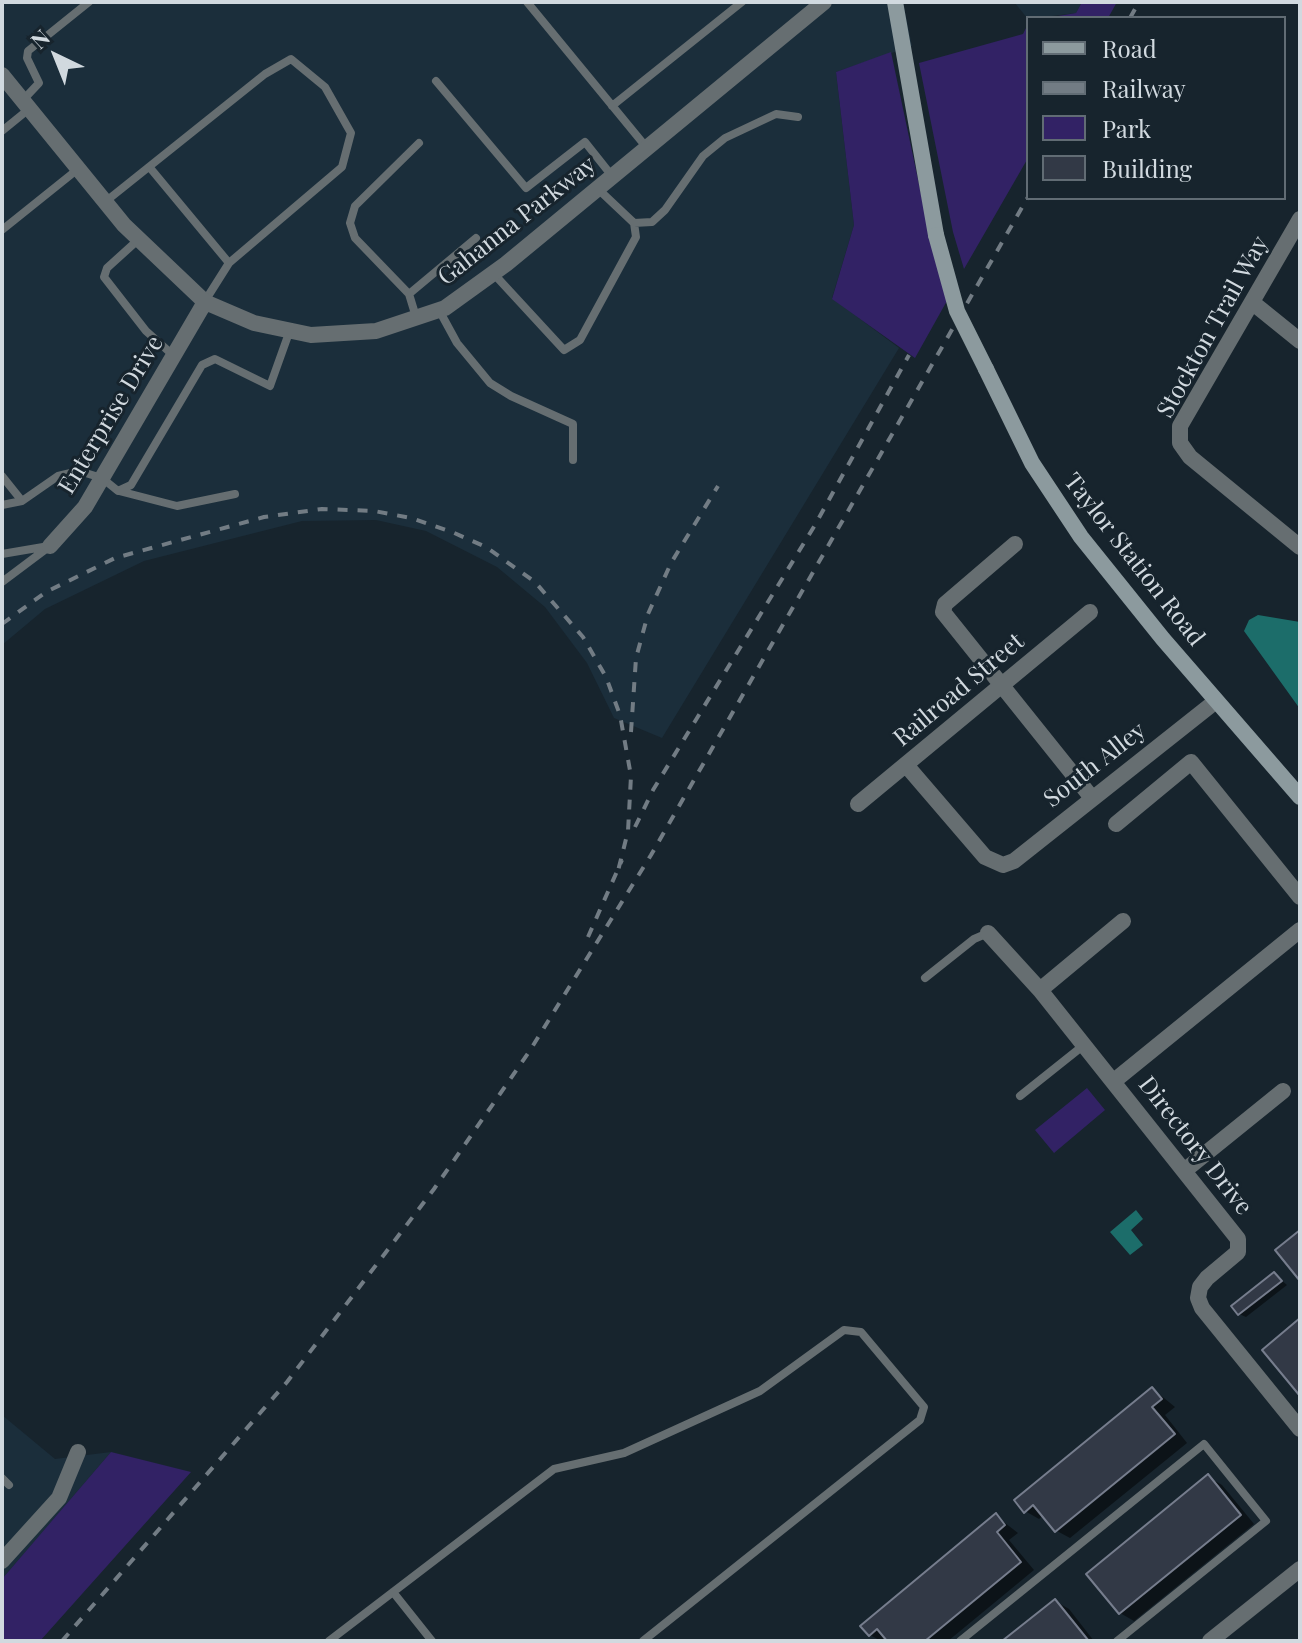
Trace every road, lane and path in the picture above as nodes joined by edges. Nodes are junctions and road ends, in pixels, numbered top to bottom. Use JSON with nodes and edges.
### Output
{"nodes":[{"id":1,"x":89,"y":2,"type":"edge"},
{"id":2,"x":527,"y":2,"type":"edge"},
{"id":3,"x":742,"y":2,"type":"edge"},
{"id":4,"x":895,"y":2,"type":"edge"},
{"id":5,"x":816,"y":4,"type":"edge"},
{"id":6,"x":2,"y":75,"type":"edge"},
{"id":7,"x":436,"y":81,"type":"dead end"},
{"id":8,"x":26,"y":105,"type":"junction"},
{"id":9,"x":612,"y":106,"type":"junction"},
{"id":10,"x":798,"y":117,"type":"dead end"},
{"id":11,"x":2,"y":131,"type":"edge"},
{"id":12,"x":419,"y":143,"type":"dead end"},
{"id":13,"x":647,"y":148,"type":"junction"},
{"id":14,"x":78,"y":169,"type":"junction"},
{"id":15,"x":151,"y":169,"type":"junction"},
{"id":16,"x":612,"y":176,"type":"junction"},
{"id":17,"x":598,"y":188,"type":"junction"},
{"id":18,"x":105,"y":202,"type":"junction"},
{"id":19,"x":1300,"y":219,"type":"edge"},
{"id":20,"x":634,"y":223,"type":"junction"},
{"id":21,"x":2,"y":230,"type":"edge"},
{"id":22,"x":476,"y":238,"type":"dead end"},
{"id":23,"x":139,"y":239,"type":"junction"},
{"id":24,"x":229,"y":263,"type":"junction"},
{"id":25,"x":493,"y":273,"type":"junction"},
{"id":26,"x":409,"y":294,"type":"junction"},
{"id":27,"x":205,"y":302,"type":"junction"},
{"id":28,"x":1253,"y":303,"type":"junction"},
{"id":29,"x":439,"y":310,"type":"junction"},
{"id":30,"x":416,"y":318,"type":"junction"},
{"id":31,"x":290,"y":330,"type":"junction"},
{"id":32,"x":1300,"y":341,"type":"edge"},
{"id":33,"x":174,"y":356,"type":"junction"},
{"id":34,"x":573,"y":460,"type":"dead end"},
{"id":35,"x":2,"y":476,"type":"edge"},
{"id":36,"x":102,"y":478,"type":"junction"},
{"id":37,"x":118,"y":491,"type":"junction"},
{"id":38,"x":235,"y":494,"type":"dead end"},
{"id":39,"x":22,"y":501,"type":"junction"},
{"id":40,"x":2,"y":505,"type":"edge"},
{"id":41,"x":1015,"y":544,"type":"dead end"},
{"id":42,"x":50,"y":546,"type":"junction"},
{"id":43,"x":1300,"y":547,"type":"edge"},
{"id":44,"x":2,"y":554,"type":"edge"},
{"id":45,"x":2,"y":582,"type":"edge"},
{"id":46,"x":1090,"y":612,"type":"dead end"},
{"id":47,"x":1002,"y":686,"type":"junction"},
{"id":48,"x":1216,"y":701,"type":"junction"},
{"id":49,"x":906,"y":765,"type":"junction"},
{"id":50,"x":1300,"y":797,"type":"edge"},
{"id":51,"x":1092,"y":798,"type":"junction"},
{"id":52,"x":858,"y":804,"type":"dead end"},
{"id":53,"x":1116,"y":824,"type":"dead end"},
{"id":54,"x":1300,"y":897,"type":"edge"},
{"id":55,"x":1123,"y":921,"type":"dead end"},
{"id":56,"x":1300,"y":930,"type":"edge"},
{"id":57,"x":988,"y":933,"type":"joint"},
{"id":58,"x":925,"y":978,"type":"dead end"},
{"id":59,"x":1040,"y":990,"type":"junction"},
{"id":60,"x":1084,"y":1045,"type":"junction"},
{"id":61,"x":1114,"y":1081,"type":"junction"},
{"id":62,"x":1283,"y":1091,"type":"dead end"},
{"id":63,"x":1020,"y":1096,"type":"dead end"},
{"id":64,"x":1184,"y":1171,"type":"junction"},
{"id":65,"x":1300,"y":1429,"type":"edge"},
{"id":66,"x":78,"y":1452,"type":"dead end"},
{"id":67,"x":2,"y":1561,"type":"edge"},
{"id":68,"x":1300,"y":1569,"type":"edge"},
{"id":69,"x":393,"y":1592,"type":"junction"},
{"id":70,"x":329,"y":1641,"type":"edge"},
{"id":71,"x":432,"y":1641,"type":"edge"},
{"id":72,"x":643,"y":1641,"type":"edge"},
{"id":73,"x":960,"y":1641,"type":"edge"},
{"id":74,"x":1117,"y":1641,"type":"edge"},
{"id":75,"x":1210,"y":1641,"type":"edge"}],
"edges":[{"from":1,"to":8,"type":"lane"},
{"from":2,"to":9,"type":"lane"},
{"from":3,"to":9,"type":"lane"},
{"from":4,"to":48,"type":"main road","name":"Taylor Station Road","bridge":true},
{"from":5,"to":13,"type":"street","name":"Gahanna Parkway"},
{"from":6,"to":8,"type":"street","name":"Gahanna Parkway"},
{"from":7,"to":16,"type":"lane"},
{"from":8,"to":11,"type":"lane"},
{"from":8,"to":14,"type":"street","name":"Gahanna Parkway"},
{"from":9,"to":13,"type":"lane"},
{"from":10,"to":20,"type":"lane"},
{"from":12,"to":26,"type":"lane"},
{"from":13,"to":16,"type":"street","name":"Gahanna Parkway"},
{"from":14,"to":18,"type":"street","name":"Gahanna Parkway"},
{"from":14,"to":21,"type":"lane"},
{"from":15,"to":18,"type":"lane"},
{"from":15,"to":24,"type":"lane"},
{"from":15,"to":24,"type":"lane"},
{"from":16,"to":17,"type":"street","name":"Gahanna Parkway"},
{"from":17,"to":20,"type":"lane"},
{"from":17,"to":25,"type":"street","name":"Gahanna Parkway"},
{"from":18,"to":23,"type":"street","name":"Gahanna Parkway"},
{"from":19,"to":28,"type":"street","name":"Stockton Trail Way"},
{"from":20,"to":25,"type":"lane"},
{"from":22,"to":26,"type":"lane"},
{"from":23,"to":27,"type":"street","name":"Gahanna Parkway"},
{"from":23,"to":33,"type":"lane"},
{"from":24,"to":27,"type":"lane"},
{"from":25,"to":29,"type":"street","name":"Gahanna Parkway"},
{"from":26,"to":30,"type":"lane"},
{"from":27,"to":31,"type":"street","name":"Gahanna Parkway"},
{"from":27,"to":33,"type":"street","name":"Enterprise Drive"},
{"from":28,"to":32,"type":"street"},
{"from":28,"to":43,"type":"street","name":"Stockton Trail Way"},
{"from":29,"to":30,"type":"street","name":"Gahanna Parkway"},
{"from":29,"to":34,"type":"lane"},
{"from":30,"to":31,"type":"street","name":"Gahanna Parkway"},
{"from":31,"to":37,"type":"lane"},
{"from":33,"to":36,"type":"street","name":"Enterprise Drive"},
{"from":35,"to":39,"type":"lane"},
{"from":36,"to":37,"type":"lane"},
{"from":36,"to":39,"type":"lane"},
{"from":36,"to":42,"type":"street","name":"Enterprise Drive"},
{"from":37,"to":38,"type":"lane"},
{"from":39,"to":40,"type":"lane"},
{"from":41,"to":47,"type":"street"},
{"from":42,"to":44,"type":"lane"},
{"from":42,"to":45,"type":"lane"},
{"from":46,"to":47,"type":"street","name":"Railroad Street"},
{"from":47,"to":49,"type":"street","name":"Railroad Street"},
{"from":47,"to":51,"type":"street"},
{"from":48,"to":50,"type":"main road","name":"Taylor Station Road"},
{"from":48,"to":51,"type":"street","name":"South Alley"},
{"from":49,"to":51,"type":"street","name":"South Alley"},
{"from":49,"to":52,"type":"street","name":"Railroad Street"},
{"from":53,"to":54,"type":"street"},
{"from":55,"to":59,"type":"street"},
{"from":56,"to":61,"type":"street"},
{"from":57,"to":58,"type":"lane"},
{"from":57,"to":59,"type":"street","name":"Directory Drive"},
{"from":59,"to":60,"type":"street","name":"Directory Drive"},
{"from":60,"to":61,"type":"street","name":"Directory Drive"},
{"from":60,"to":63,"type":"lane"},
{"from":61,"to":64,"type":"street","name":"Directory Drive"},
{"from":62,"to":64,"type":"street"},
{"from":64,"to":65,"type":"street","name":"Directory Drive"},
{"from":66,"to":67,"type":"street"},
{"from":68,"to":75,"type":"street"},
{"from":69,"to":70,"type":"lane"},
{"from":69,"to":71,"type":"lane"},
{"from":69,"to":72,"type":"lane"},
{"from":73,"to":74,"type":"lane"}]}
